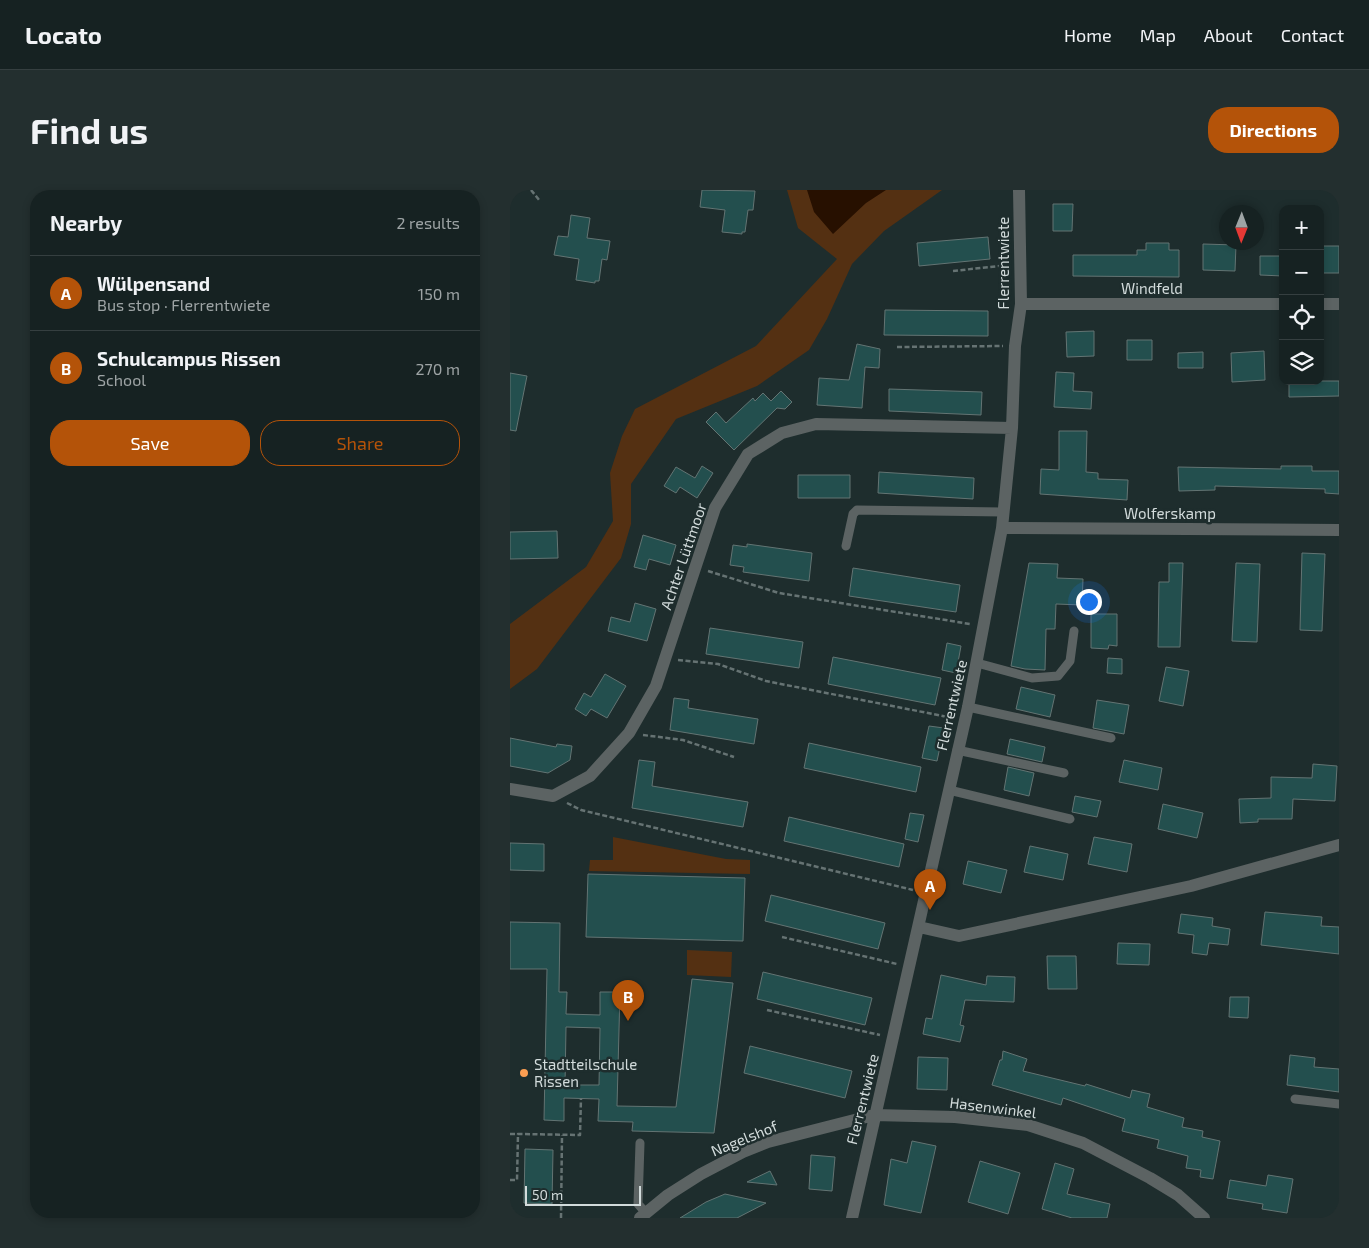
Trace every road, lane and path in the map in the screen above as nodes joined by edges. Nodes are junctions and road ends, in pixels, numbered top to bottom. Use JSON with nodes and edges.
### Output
{"nodes":[{"id":1,"x":531,"y":190,"type":"edge"},
{"id":2,"x":1019,"y":190,"type":"edge"},
{"id":3,"x":540,"y":201,"type":"dead end"},
{"id":4,"x":1020,"y":264,"type":"junction"},
{"id":5,"x":952,"y":271,"type":"dead end"},
{"id":6,"x":1021,"y":304,"type":"junction"},
{"id":7,"x":1279,"y":304,"type":"edge"},
{"id":8,"x":1324,"y":304,"type":"edge"},
{"id":9,"x":1339,"y":304,"type":"edge"},
{"id":10,"x":1015,"y":346,"type":"junction"},
{"id":11,"x":897,"y":347,"type":"dead end"},
{"id":12,"x":1012,"y":428,"type":"junction"},
{"id":13,"x":1003,"y":512,"type":"junction"},
{"id":14,"x":1002,"y":528,"type":"junction"},
{"id":15,"x":1339,"y":530,"type":"edge"},
{"id":16,"x":846,"y":546,"type":"dead end"},
{"id":17,"x":696,"y":567,"type":"junction"},
{"id":18,"x":983,"y":626,"type":"junction"},
{"id":19,"x":1074,"y":631,"type":"dead end"},
{"id":20,"x":665,"y":659,"type":"junction"},
{"id":21,"x":977,"y":663,"type":"junction"},
{"id":22,"x":968,"y":707,"type":"junction"},
{"id":23,"x":964,"y":720,"type":"junction"},
{"id":24,"x":629,"y":733,"type":"junction"},
{"id":25,"x":1111,"y":738,"type":"dead end"},
{"id":26,"x":957,"y":750,"type":"junction"},
{"id":27,"x":734,"y":757,"type":"dead end"},
{"id":28,"x":1064,"y":773,"type":"dead end"},
{"id":29,"x":510,"y":789,"type":"edge"},
{"id":30,"x":949,"y":790,"type":"junction"},
{"id":31,"x":552,"y":796,"type":"junction"},
{"id":32,"x":1070,"y":819,"type":"dead end"},
{"id":33,"x":1339,"y":845,"type":"edge"},
{"id":34,"x":925,"y":893,"type":"junction"},
{"id":35,"x":919,"y":927,"type":"junction"},
{"id":36,"x":782,"y":937,"type":"dead end"},
{"id":37,"x":910,"y":968,"type":"junction"},
{"id":38,"x":767,"y":1010,"type":"dead end"},
{"id":39,"x":894,"y":1038,"type":"junction"},
{"id":40,"x":581,"y":1098,"type":"dead end"},
{"id":41,"x":1295,"y":1099,"type":"dead end"},
{"id":42,"x":1339,"y":1104,"type":"edge"},
{"id":43,"x":874,"y":1115,"type":"junction"},
{"id":44,"x":510,"y":1134,"type":"edge"},
{"id":45,"x":518,"y":1134,"type":"junction"},
{"id":46,"x":562,"y":1135,"type":"junction"},
{"id":47,"x":640,"y":1143,"type":"dead end"},
{"id":48,"x":510,"y":1180,"type":"edge"},
{"id":49,"x":643,"y":1215,"type":"edge"},
{"id":50,"x":1201,"y":1217,"type":"edge"},
{"id":51,"x":561,"y":1218,"type":"edge"},
{"id":52,"x":852,"y":1218,"type":"edge"}],
"edges":[{"from":1,"to":3,"type":"path"},
{"from":2,"to":4,"type":"street","name":"Flerrentwiete"},
{"from":4,"to":5,"type":"path"},
{"from":4,"to":6,"type":"street","name":"Flerrentwiete"},
{"from":6,"to":7,"type":"street","name":"Windfeld"},
{"from":6,"to":10,"type":"street","name":"Flerrentwiete"},
{"from":8,"to":9,"type":"street"},
{"from":10,"to":11,"type":"path"},
{"from":10,"to":12,"type":"street","name":"Flerrentwiete"},
{"from":12,"to":13,"type":"street","name":"Flerrentwiete"},
{"from":12,"to":17,"type":"street","name":"Achter Lüttmoor"},
{"from":13,"to":14,"type":"street","name":"Flerrentwiete"},
{"from":13,"to":16,"type":"lane"},
{"from":14,"to":15,"type":"street","name":"Wolferskamp"},
{"from":14,"to":18,"type":"street","name":"Flerrentwiete"},
{"from":17,"to":18,"type":"path"},
{"from":17,"to":20,"type":"street","name":"Achter Lüttmoor"},
{"from":18,"to":21,"type":"street","name":"Flerrentwiete"},
{"from":19,"to":21,"type":"lane"},
{"from":20,"to":23,"type":"path"},
{"from":20,"to":24,"type":"street","name":"Achter Lüttmoor"},
{"from":21,"to":22,"type":"street","name":"Flerrentwiete"},
{"from":22,"to":23,"type":"street","name":"Flerrentwiete"},
{"from":22,"to":25,"type":"lane"},
{"from":23,"to":26,"type":"street","name":"Flerrentwiete"},
{"from":24,"to":27,"type":"path"},
{"from":24,"to":31,"type":"street","name":"Achter Lüttmoor"},
{"from":26,"to":28,"type":"lane"},
{"from":26,"to":30,"type":"street","name":"Flerrentwiete"},
{"from":29,"to":31,"type":"street"},
{"from":30,"to":32,"type":"lane"},
{"from":30,"to":34,"type":"street","name":"Flerrentwiete"},
{"from":31,"to":34,"type":"path"},
{"from":33,"to":35,"type":"street"},
{"from":34,"to":35,"type":"street","name":"Flerrentwiete"},
{"from":35,"to":37,"type":"street","name":"Flerrentwiete"},
{"from":36,"to":37,"type":"path"},
{"from":37,"to":39,"type":"street","name":"Flerrentwiete"},
{"from":38,"to":39,"type":"path"},
{"from":39,"to":43,"type":"street","name":"Flerrentwiete"},
{"from":40,"to":46,"type":"path"},
{"from":41,"to":42,"type":"lane"},
{"from":43,"to":49,"type":"street","name":"Nagelshof"},
{"from":43,"to":50,"type":"street","name":"Hasenwinkel"},
{"from":43,"to":52,"type":"street","name":"Flerrentwiete"},
{"from":44,"to":45,"type":"path"},
{"from":45,"to":46,"type":"path"},
{"from":45,"to":48,"type":"path"},
{"from":46,"to":51,"type":"path"},
{"from":47,"to":49,"type":"lane"}]}
